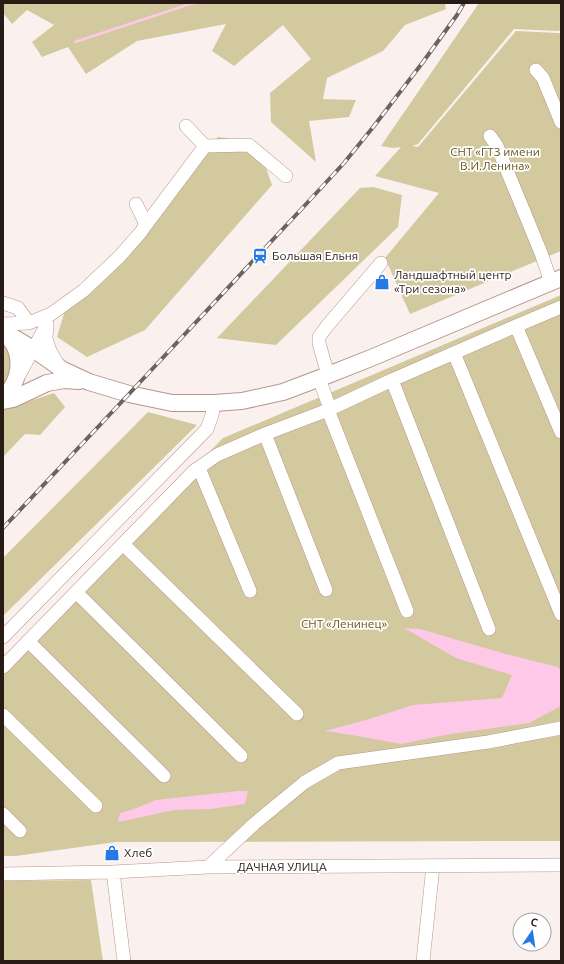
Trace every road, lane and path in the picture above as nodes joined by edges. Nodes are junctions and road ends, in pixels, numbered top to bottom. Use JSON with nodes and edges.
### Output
{"nodes":[{"id":1,"x":536,"y":70,"type":"dead end"},
{"id":2,"x":561,"y":122,"type":"edge"},
{"id":3,"x":186,"y":126,"type":"dead end"},
{"id":4,"x":490,"y":136,"type":"dead end"},
{"id":5,"x":204,"y":146,"type":"junction"},
{"id":6,"x":286,"y":176,"type":"dead end"},
{"id":7,"x":136,"y":204,"type":"dead end"},
{"id":8,"x":145,"y":226,"type":"junction"},
{"id":9,"x":381,"y":263,"type":"dead end"},
{"id":10,"x":556,"y":280,"type":"edge"},
{"id":11,"x":3,"y":303,"type":"edge"},
{"id":12,"x":561,"y":307,"type":"edge"},
{"id":13,"x":49,"y":319,"type":"junction"},
{"id":14,"x":28,"y":323,"type":"junction"},
{"id":15,"x":516,"y":326,"type":"junction"},
{"id":16,"x":3,"y":329,"type":"edge"},
{"id":17,"x":33,"y":349,"type":"junction"},
{"id":18,"x":454,"y":353,"type":"junction"},
{"id":19,"x":63,"y":370,"type":"junction"},
{"id":20,"x":324,"y":377,"type":"junction"},
{"id":21,"x":392,"y":380,"type":"junction"},
{"id":22,"x":16,"y":381,"type":"junction"},
{"id":23,"x":89,"y":382,"type":"junction"},
{"id":24,"x":3,"y":397,"type":"edge"},
{"id":25,"x":3,"y":401,"type":"edge"},
{"id":26,"x":214,"y":403,"type":"junction"},
{"id":27,"x":329,"y":410,"type":"junction"},
{"id":28,"x":561,"y":432,"type":"edge"},
{"id":29,"x":265,"y":434,"type":"junction"},
{"id":30,"x":199,"y":468,"type":"junction"},
{"id":31,"x":123,"y":544,"type":"junction"},
{"id":32,"x":326,"y":590,"type":"dead end"},
{"id":33,"x":250,"y":591,"type":"dead end"},
{"id":34,"x":76,"y":592,"type":"junction"},
{"id":35,"x":407,"y":611,"type":"dead end"},
{"id":36,"x":561,"y":614,"type":"edge"},
{"id":37,"x":489,"y":629,"type":"dead end"},
{"id":38,"x":3,"y":637,"type":"edge"},
{"id":39,"x":28,"y":642,"type":"junction"},
{"id":40,"x":3,"y":667,"type":"edge"},
{"id":41,"x":3,"y":714,"type":"edge"},
{"id":42,"x":297,"y":714,"type":"dead end"},
{"id":43,"x":561,"y":728,"type":"edge"},
{"id":44,"x":241,"y":756,"type":"dead end"},
{"id":45,"x":164,"y":776,"type":"dead end"},
{"id":46,"x":96,"y":806,"type":"dead end"},
{"id":47,"x":3,"y":814,"type":"edge"},
{"id":48,"x":20,"y":831,"type":"dead end"},
{"id":49,"x":561,"y":865,"type":"edge"},
{"id":50,"x":433,"y":866,"type":"junction"},
{"id":51,"x":208,"y":867,"type":"junction"},
{"id":52,"x":113,"y":872,"type":"junction"},
{"id":53,"x":3,"y":874,"type":"edge"},
{"id":54,"x":124,"y":961,"type":"edge"},
{"id":55,"x":423,"y":961,"type":"edge"}],
"edges":[{"from":1,"to":2,"type":"street"},
{"from":3,"to":5,"type":"street"},
{"from":4,"to":10,"type":"street"},
{"from":5,"to":6,"type":"street"},
{"from":5,"to":8,"type":"street"},
{"from":7,"to":8,"type":"street"},
{"from":8,"to":13,"type":"street"},
{"from":9,"to":20,"type":"street"},
{"from":10,"to":20,"type":"main road"},
{"from":11,"to":14,"type":"street"},
{"from":12,"to":15,"type":"street"},
{"from":13,"to":14,"type":"street"},
{"from":13,"to":17,"type":"street"},
{"from":13,"to":19,"type":"street"},
{"from":14,"to":16,"type":"street"},
{"from":15,"to":18,"type":"street"},
{"from":15,"to":28,"type":"street"},
{"from":16,"to":17,"type":"main road"},
{"from":16,"to":22,"type":"main road"},
{"from":17,"to":19,"type":"main road"},
{"from":17,"to":22,"type":"street"},
{"from":18,"to":21,"type":"street"},
{"from":18,"to":36,"type":"street"},
{"from":19,"to":23,"type":"main road"},
{"from":20,"to":26,"type":"main road"},
{"from":20,"to":27,"type":"street"},
{"from":21,"to":27,"type":"street"},
{"from":21,"to":37,"type":"street"},
{"from":22,"to":24,"type":"main road"},
{"from":23,"to":25,"type":"main road"},
{"from":23,"to":26,"type":"main road"},
{"from":26,"to":38,"type":"street"},
{"from":27,"to":29,"type":"street"},
{"from":27,"to":35,"type":"street"},
{"from":29,"to":30,"type":"street"},
{"from":29,"to":32,"type":"street"},
{"from":30,"to":31,"type":"street"},
{"from":30,"to":33,"type":"street"},
{"from":31,"to":34,"type":"street"},
{"from":31,"to":42,"type":"street"},
{"from":34,"to":39,"type":"street"},
{"from":34,"to":44,"type":"street"},
{"from":39,"to":40,"type":"street"},
{"from":39,"to":45,"type":"street"},
{"from":41,"to":46,"type":"street"},
{"from":43,"to":51,"type":"street"},
{"from":47,"to":48,"type":"street"},
{"from":49,"to":50,"type":"street","name":"ДАЧНАЯ УЛИЦА"},
{"from":50,"to":51,"type":"street","name":"ДАЧНАЯ УЛИЦА"},
{"from":50,"to":55,"type":"street"},
{"from":51,"to":52,"type":"street","name":"ДАЧНАЯ УЛИЦА"},
{"from":52,"to":53,"type":"street","name":"ДАЧНАЯ УЛИЦА"},
{"from":52,"to":54,"type":"street"}]}
